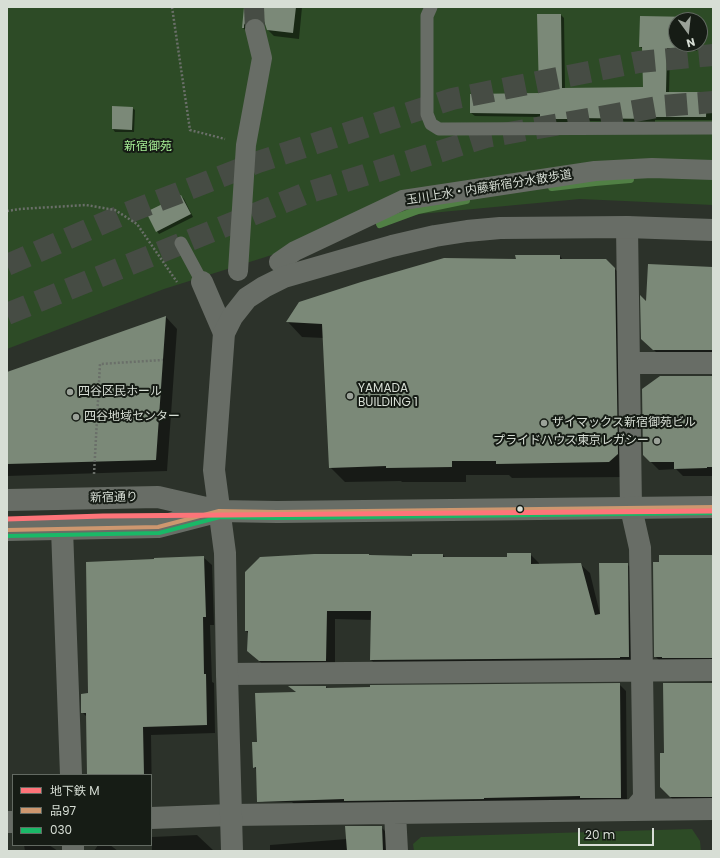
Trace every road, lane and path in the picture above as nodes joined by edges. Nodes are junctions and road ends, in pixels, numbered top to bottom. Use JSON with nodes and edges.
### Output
{"nodes":[{"id":1,"x":172,"y":7,"type":"edge"},
{"id":2,"x":431,"y":7,"type":"edge"},
{"id":3,"x":255,"y":29,"type":"tunnel mouth"},
{"id":4,"x":713,"y":128,"type":"edge"},
{"id":5,"x":246,"y":145,"type":"junction"},
{"id":6,"x":713,"y":170,"type":"edge"},
{"id":7,"x":7,"y":210,"type":"edge"},
{"id":8,"x":627,"y":227,"type":"junction"},
{"id":9,"x":713,"y":230,"type":"edge"},
{"id":10,"x":181,"y":243,"type":"dead end"},
{"id":11,"x":279,"y":262,"type":"dead end"},
{"id":12,"x":238,"y":271,"type":"dead end"},
{"id":13,"x":202,"y":282,"type":"joint"},
{"id":14,"x":179,"y":284,"type":"dead end"},
{"id":15,"x":228,"y":325,"type":"junction"},
{"id":16,"x":163,"y":360,"type":"dead end"},
{"id":17,"x":629,"y":363,"type":"junction"},
{"id":18,"x":713,"y":363,"type":"edge"},
{"id":19,"x":94,"y":479,"type":"dead end"},
{"id":20,"x":7,"y":500,"type":"edge"},
{"id":21,"x":713,"y":507,"type":"edge"},
{"id":22,"x":631,"y":508,"type":"junction"},
{"id":23,"x":219,"y":512,"type":"junction"},
{"id":24,"x":62,"y":529,"type":"junction"},
{"id":25,"x":7,"y":530,"type":"edge"},
{"id":26,"x":642,"y":670,"type":"junction"},
{"id":27,"x":713,"y":670,"type":"edge"},
{"id":28,"x":227,"y":674,"type":"junction"},
{"id":29,"x":70,"y":774,"type":"edge"},
{"id":30,"x":713,"y":808,"type":"edge"},
{"id":31,"x":634,"y":810,"type":"junction"},
{"id":32,"x":395,"y":813,"type":"junction"},
{"id":33,"x":231,"y":815,"type":"junction"},
{"id":34,"x":152,"y":818,"type":"edge"},
{"id":35,"x":232,"y":851,"type":"edge"},
{"id":36,"x":397,"y":851,"type":"edge"}],
"edges":[{"from":1,"to":5,"type":"path"},
{"from":2,"to":4,"type":"lane"},
{"from":3,"to":5,"type":"street"},
{"from":5,"to":12,"type":"street"},
{"from":6,"to":11,"type":"street","name":"玉川上水・内藤新宿分水散歩道"},
{"from":7,"to":14,"type":"path"},
{"from":8,"to":9,"type":"street"},
{"from":8,"to":15,"type":"street"},
{"from":8,"to":17,"type":"street"},
{"from":10,"to":13,"type":"lane"},
{"from":13,"to":15,"type":"street"},
{"from":15,"to":23,"type":"street"},
{"from":16,"to":19,"type":"path"},
{"from":17,"to":18,"type":"street"},
{"from":17,"to":22,"type":"street"},
{"from":20,"to":23,"type":"street","name":"新宿通り"},
{"from":21,"to":22,"type":"street","name":"新宿通り"},
{"from":22,"to":23,"type":"street","name":"新宿通り"},
{"from":22,"to":26,"type":"street"},
{"from":23,"to":24,"type":"street","name":"新宿通り"},
{"from":23,"to":28,"type":"street"},
{"from":24,"to":25,"type":"street","name":"新宿通り"},
{"from":24,"to":29,"type":"street"},
{"from":26,"to":27,"type":"street"},
{"from":26,"to":28,"type":"street"},
{"from":26,"to":31,"type":"street"},
{"from":28,"to":33,"type":"street"},
{"from":30,"to":31,"type":"street"},
{"from":31,"to":32,"type":"street"},
{"from":32,"to":33,"type":"street"},
{"from":32,"to":36,"type":"street"},
{"from":33,"to":34,"type":"street"},
{"from":33,"to":35,"type":"street"}]}
